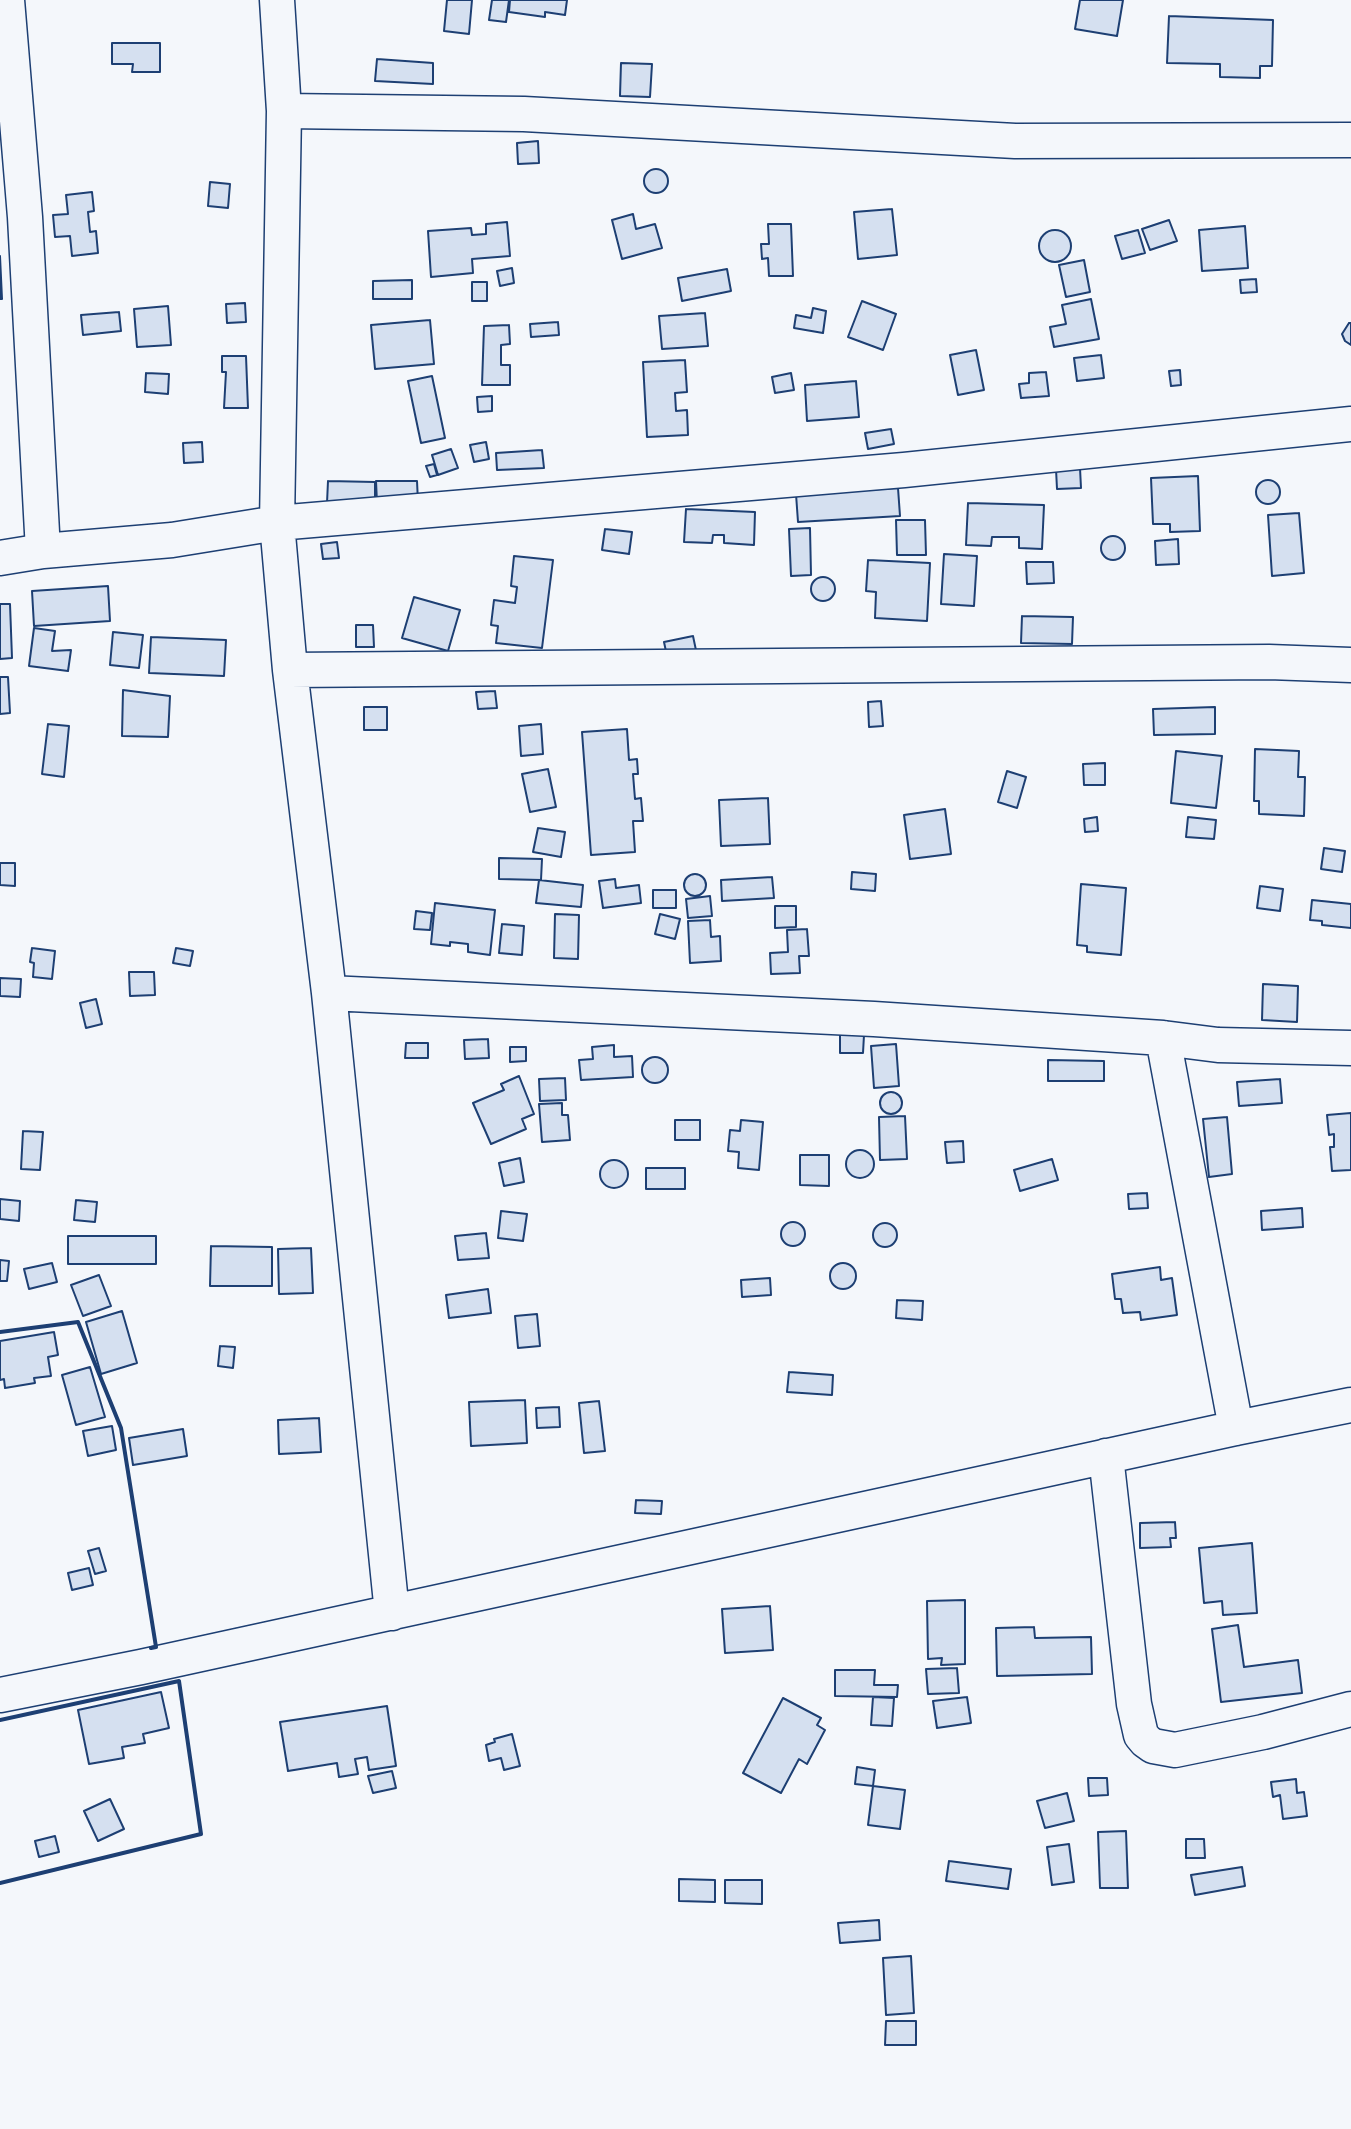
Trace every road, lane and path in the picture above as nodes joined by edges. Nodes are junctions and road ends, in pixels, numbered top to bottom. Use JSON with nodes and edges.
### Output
{"nodes":[{"id":1,"x":7,"y":0,"type":"edge"},
{"id":2,"x":277,"y":0,"type":"edge"},
{"id":3,"x":284,"y":111,"type":"junction"},
{"id":4,"x":1350,"y":131,"type":"edge"},
{"id":5,"x":1351,"y":424,"type":"edge"},
{"id":6,"x":277,"y":523,"type":"junction"},
{"id":7,"x":43,"y":551,"type":"junction"},
{"id":8,"x":0,"y":558,"type":"edge"},
{"id":9,"x":1351,"y":665,"type":"edge"},
{"id":10,"x":290,"y":670,"type":"junction"},
{"id":11,"x":329,"y":993,"type":"junction"},
{"id":12,"x":1163,"y":1038,"type":"junction"},
{"id":13,"x":1351,"y":1048,"type":"edge"},
{"id":14,"x":1351,"y":1405,"type":"edge"},
{"id":15,"x":1236,"y":1428,"type":"junction"},
{"id":16,"x":1106,"y":1456,"type":"junction"},
{"id":17,"x":392,"y":1613,"type":"junction"},
{"id":18,"x":0,"y":1695,"type":"edge"},
{"id":19,"x":1351,"y":1709,"type":"edge"}],
"edges":[{"from":1,"to":7,"type":"street"},
{"from":2,"to":3,"type":"street"},
{"from":3,"to":4,"type":"street"},
{"from":3,"to":6,"type":"street"},
{"from":5,"to":6,"type":"street"},
{"from":6,"to":7,"type":"street"},
{"from":6,"to":10,"type":"street"},
{"from":7,"to":8,"type":"street"},
{"from":9,"to":10,"type":"street"},
{"from":10,"to":11,"type":"street"},
{"from":11,"to":12,"type":"street"},
{"from":11,"to":17,"type":"street"},
{"from":12,"to":13,"type":"street"},
{"from":12,"to":15,"type":"street"},
{"from":14,"to":15,"type":"street"},
{"from":15,"to":16,"type":"street"},
{"from":16,"to":17,"type":"street"},
{"from":16,"to":19,"type":"street"},
{"from":17,"to":18,"type":"street"}]}
